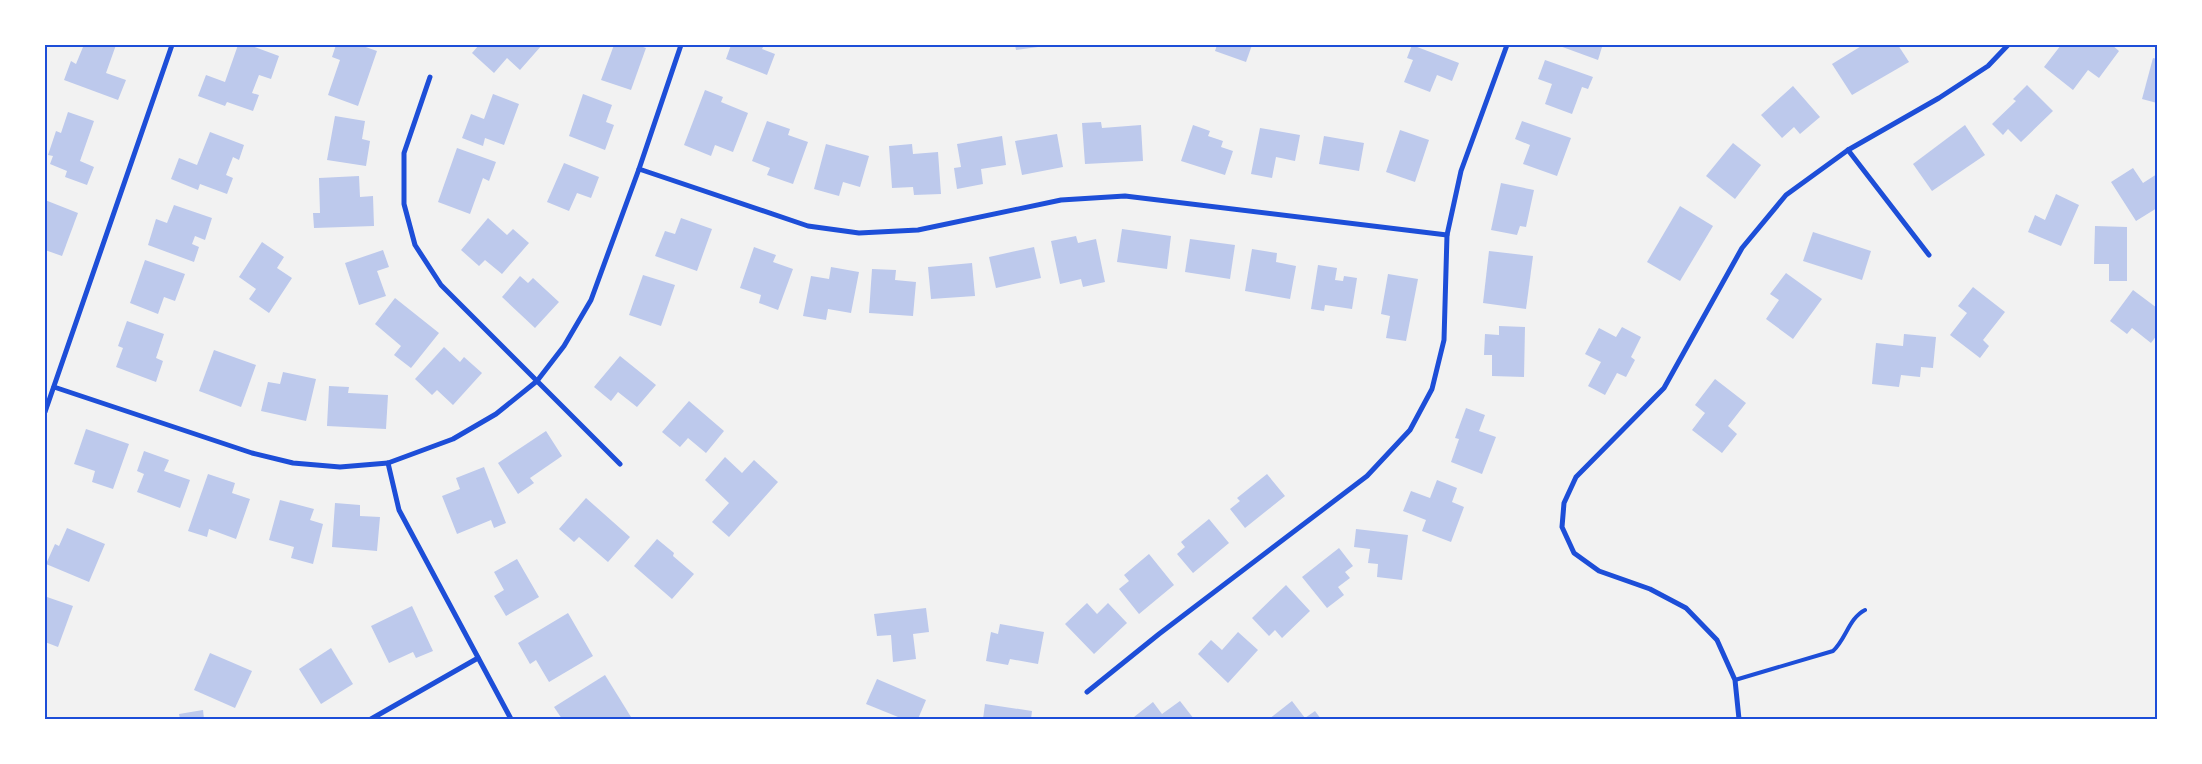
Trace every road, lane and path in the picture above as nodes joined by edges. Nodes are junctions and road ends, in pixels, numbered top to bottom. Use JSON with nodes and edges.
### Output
{"nodes":[{"id":1,"x":172,"y":45,"type":"edge"},
{"id":2,"x":681,"y":45,"type":"edge"},
{"id":3,"x":1507,"y":45,"type":"edge"},
{"id":4,"x":2008,"y":45,"type":"edge"},
{"id":5,"x":430,"y":77,"type":"dead end"},
{"id":6,"x":1848,"y":150,"type":"junction"},
{"id":7,"x":640,"y":169,"type":"junction"},
{"id":8,"x":1447,"y":235,"type":"junction"},
{"id":9,"x":1930,"y":255,"type":"dead end"},
{"id":10,"x":537,"y":381,"type":"junction"},
{"id":11,"x":54,"y":387,"type":"junction"},
{"id":12,"x":45,"y":412,"type":"edge"},
{"id":13,"x":388,"y":463,"type":"junction"},
{"id":14,"x":620,"y":464,"type":"dead end"},
{"id":15,"x":1864,"y":610,"type":"dead end"},
{"id":16,"x":478,"y":658,"type":"junction"},
{"id":17,"x":1735,"y":680,"type":"junction"},
{"id":18,"x":1087,"y":692,"type":"dead end"},
{"id":19,"x":371,"y":719,"type":"edge"},
{"id":20,"x":511,"y":719,"type":"edge"},
{"id":21,"x":1739,"y":719,"type":"edge"}],
"edges":[{"from":1,"to":11,"type":"street"},
{"from":2,"to":7,"type":"street"},
{"from":3,"to":8,"type":"street"},
{"from":4,"to":6,"type":"street"},
{"from":5,"to":10,"type":"street"},
{"from":6,"to":9,"type":"street"},
{"from":6,"to":17,"type":"street"},
{"from":7,"to":8,"type":"street"},
{"from":7,"to":10,"type":"street"},
{"from":8,"to":18,"type":"street"},
{"from":10,"to":13,"type":"street"},
{"from":10,"to":14,"type":"street"},
{"from":11,"to":12,"type":"street"},
{"from":11,"to":13,"type":"street"},
{"from":13,"to":16,"type":"street"},
{"from":15,"to":17,"type":"lane"},
{"from":16,"to":19,"type":"street"},
{"from":16,"to":20,"type":"street"},
{"from":17,"to":21,"type":"street"}]}
